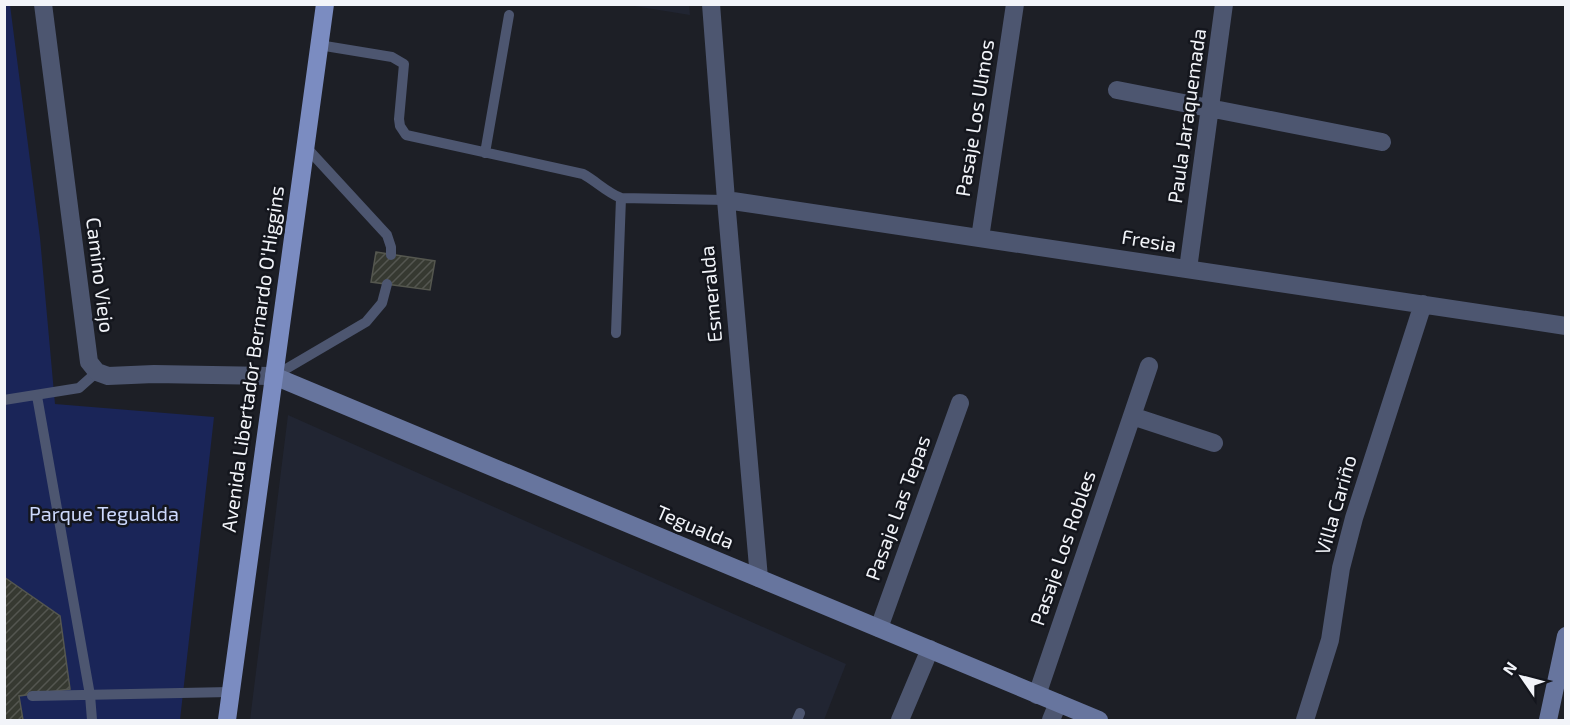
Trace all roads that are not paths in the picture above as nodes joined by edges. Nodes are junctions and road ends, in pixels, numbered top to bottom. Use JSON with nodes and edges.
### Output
{"nodes":[{"id":1,"x":43,"y":4,"type":"edge"},
{"id":2,"x":325,"y":4,"type":"edge"},
{"id":3,"x":711,"y":4,"type":"edge"},
{"id":4,"x":1015,"y":4,"type":"edge"},
{"id":5,"x":1224,"y":4,"type":"edge"},
{"id":6,"x":508,"y":15,"type":"dead end"},
{"id":7,"x":319,"y":45,"type":"junction"},
{"id":8,"x":1117,"y":90,"type":"dead end"},
{"id":9,"x":1211,"y":108,"type":"junction"},
{"id":10,"x":1382,"y":142,"type":"dead end"},
{"id":11,"x":305,"y":146,"type":"junction"},
{"id":12,"x":486,"y":153,"type":"junction"},
{"id":13,"x":621,"y":198,"type":"junction"},
{"id":14,"x":726,"y":200,"type":"junction"},
{"id":15,"x":980,"y":238,"type":"junction"},
{"id":16,"x":391,"y":255,"type":"dead end"},
{"id":17,"x":1188,"y":269,"type":"junction"},
{"id":18,"x":387,"y":284,"type":"dead end"},
{"id":19,"x":1423,"y":304,"type":"junction"},
{"id":20,"x":1566,"y":326,"type":"edge"},
{"id":21,"x":616,"y":333,"type":"dead end"},
{"id":22,"x":1149,"y":366,"type":"dead end"},
{"id":23,"x":97,"y":372,"type":"junction"},
{"id":24,"x":274,"y":376,"type":"junction"},
{"id":25,"x":37,"y":396,"type":"junction"},
{"id":26,"x":4,"y":400,"type":"edge"},
{"id":27,"x":960,"y":403,"type":"dead end"},
{"id":28,"x":1132,"y":416,"type":"junction"},
{"id":29,"x":1214,"y":443,"type":"dead end"},
{"id":30,"x":759,"y":578,"type":"junction"},
{"id":31,"x":879,"y":628,"type":"junction"},
{"id":32,"x":1566,"y":636,"type":"edge"},
{"id":33,"x":930,"y":649,"type":"junction"},
{"id":34,"x":230,"y":692,"type":"junction"},
{"id":35,"x":90,"y":695,"type":"junction"},
{"id":36,"x":1037,"y":695,"type":"junction"},
{"id":37,"x":32,"y":696,"type":"dead end"},
{"id":38,"x":1058,"y":703,"type":"junction"},
{"id":39,"x":92,"y":720,"type":"edge"},
{"id":40,"x":227,"y":720,"type":"edge"},
{"id":41,"x":900,"y":720,"type":"edge"},
{"id":42,"x":1051,"y":720,"type":"edge"},
{"id":43,"x":1099,"y":720,"type":"edge"},
{"id":44,"x":1305,"y":720,"type":"edge"},
{"id":45,"x":1548,"y":720,"type":"edge"}],
"edges":[{"from":1,"to":23,"type":"street","name":"Camino Viejo"},
{"from":2,"to":7,"type":"main road","name":"Avenida Libertador Bernardo O'Higgins"},
{"from":3,"to":14,"type":"street","name":"Esmeralda"},
{"from":4,"to":15,"type":"street","name":"Pasaje Los Ulmos"},
{"from":5,"to":9,"type":"street","name":"Paula Jaraquemada"},
{"from":6,"to":12,"type":"lane"},
{"from":7,"to":11,"type":"main road","name":"Avenida Libertador Bernardo O'Higgins"},
{"from":7,"to":12,"type":"lane"},
{"from":8,"to":9,"type":"street"},
{"from":9,"to":10,"type":"street"},
{"from":9,"to":17,"type":"street","name":"Paula Jaraquemada"},
{"from":11,"to":16,"type":"lane"},
{"from":11,"to":24,"type":"main road","name":"Avenida Libertador Bernardo O'Higgins"},
{"from":12,"to":13,"type":"lane"},
{"from":13,"to":14,"type":"lane"},
{"from":13,"to":21,"type":"lane"},
{"from":14,"to":15,"type":"street","name":"Fresia"},
{"from":14,"to":30,"type":"street","name":"Esmeralda"},
{"from":15,"to":17,"type":"street","name":"Fresia"},
{"from":17,"to":19,"type":"street","name":"Fresia"},
{"from":18,"to":24,"type":"lane"},
{"from":19,"to":20,"type":"street","name":"Fresia"},
{"from":19,"to":44,"type":"street","name":"Villa Cariño"},
{"from":22,"to":28,"type":"street","name":"Pasaje Los Robles"},
{"from":23,"to":24,"type":"street"},
{"from":23,"to":25,"type":"lane"},
{"from":24,"to":30,"type":"street","name":"Tegualda"},
{"from":24,"to":34,"type":"main road","name":"Avenida Libertador Bernardo O'Higgins"},
{"from":25,"to":26,"type":"lane"},
{"from":25,"to":35,"type":"lane"},
{"from":27,"to":31,"type":"street","name":"Pasaje Las Tepas"},
{"from":28,"to":29,"type":"street"},
{"from":28,"to":36,"type":"street","name":"Pasaje Los Robles"},
{"from":30,"to":31,"type":"street","name":"Tegualda"},
{"from":31,"to":33,"type":"street","name":"Tegualda"},
{"from":32,"to":45,"type":"street"},
{"from":33,"to":36,"type":"street","name":"Tegualda"},
{"from":33,"to":41,"type":"street"},
{"from":34,"to":35,"type":"lane"},
{"from":34,"to":40,"type":"main road","name":"Avenida Libertador Bernardo O'Higgins"},
{"from":35,"to":37,"type":"lane"},
{"from":35,"to":39,"type":"lane"},
{"from":36,"to":38,"type":"street","name":"Tegualda"},
{"from":38,"to":42,"type":"street"},
{"from":38,"to":43,"type":"street","name":"Tegualda"}]}
